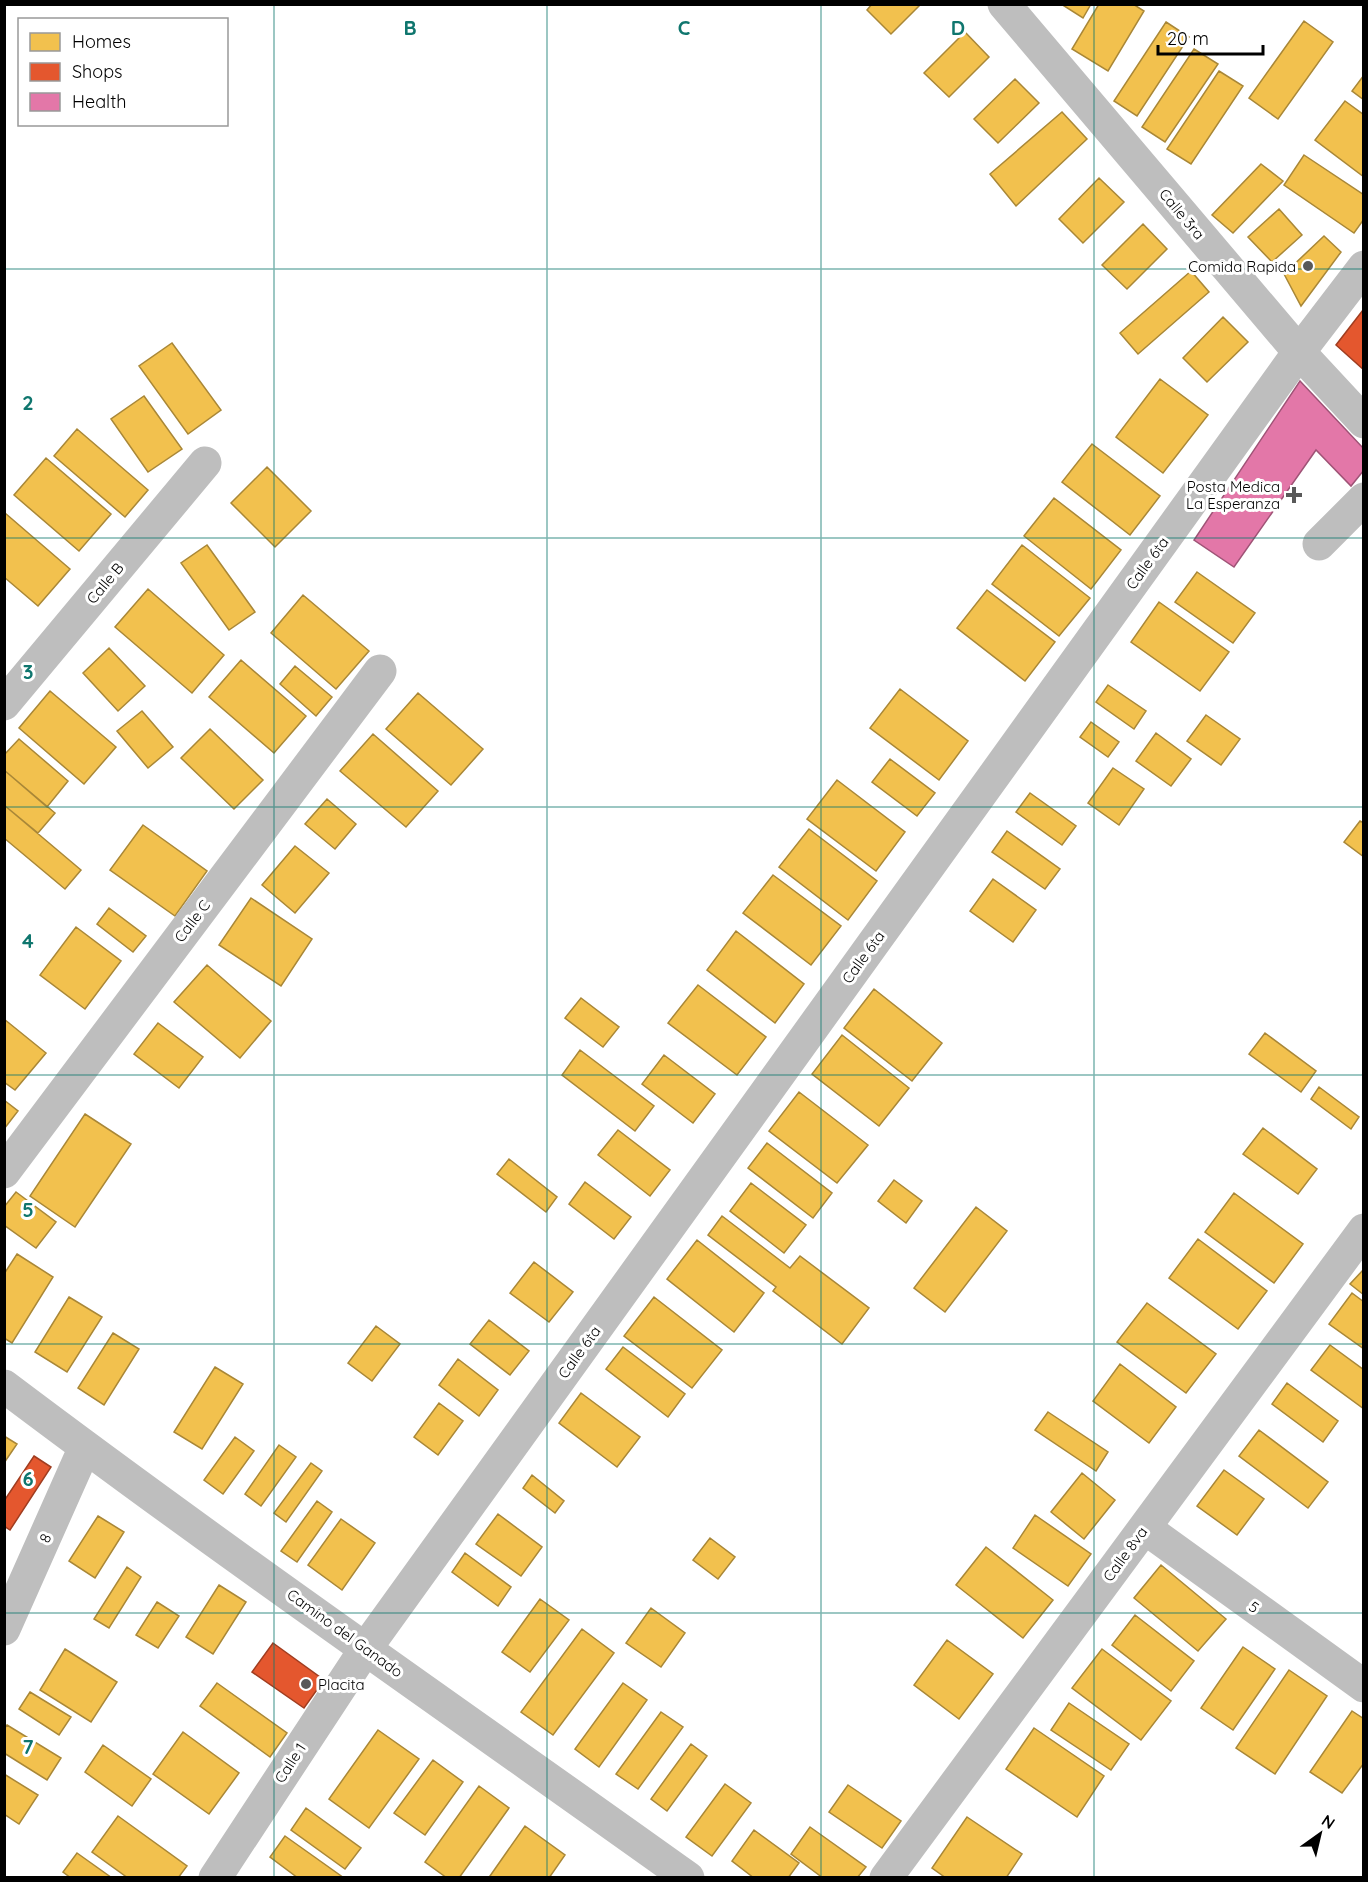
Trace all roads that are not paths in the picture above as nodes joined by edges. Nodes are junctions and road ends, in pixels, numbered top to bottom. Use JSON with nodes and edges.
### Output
{"nodes":[{"id":1,"x":1004,"y":4,"type":"edge"},
{"id":2,"x":1364,"y":267,"type":"edge"},
{"id":3,"x":1299,"y":352,"type":"junction"},
{"id":4,"x":1364,"y":422,"type":"edge"},
{"id":5,"x":205,"y":463,"type":"dead end"},
{"id":6,"x":1364,"y":499,"type":"edge"},
{"id":7,"x":1319,"y":544,"type":"dead end"},
{"id":8,"x":380,"y":671,"type":"dead end"},
{"id":9,"x":4,"y":704,"type":"edge"},
{"id":10,"x":4,"y":1172,"type":"edge"},
{"id":11,"x":1364,"y":1230,"type":"edge"},
{"id":12,"x":4,"y":1386,"type":"edge"},
{"id":13,"x":85,"y":1447,"type":"junction"},
{"id":14,"x":1145,"y":1528,"type":"junction"},
{"id":15,"x":4,"y":1629,"type":"edge"},
{"id":16,"x":366,"y":1648,"type":"junction"},
{"id":17,"x":1364,"y":1686,"type":"edge"},
{"id":18,"x":671,"y":1873,"type":"edge"},
{"id":19,"x":215,"y":1878,"type":"edge"},
{"id":20,"x":886,"y":1878,"type":"edge"}],
"edges":[{"from":1,"to":3,"type":"street","name":"Calle 3ra"},
{"from":2,"to":3,"type":"street","name":"Calle 6ta"},
{"from":3,"to":4,"type":"street","name":"Calle 3ra"},
{"from":3,"to":16,"type":"street","name":"Calle 6ta"},
{"from":5,"to":9,"type":"street","name":"Calle B"},
{"from":6,"to":7,"type":"street"},
{"from":8,"to":10,"type":"street","name":"Calle C"},
{"from":11,"to":14,"type":"street","name":"Calle 8va"},
{"from":12,"to":13,"type":"street","name":"Camino del Ganado"},
{"from":13,"to":15,"type":"street","name":"8"},
{"from":13,"to":16,"type":"street","name":"Camino del Ganado"},
{"from":14,"to":17,"type":"street","name":"5"},
{"from":14,"to":20,"type":"street","name":"Calle 8va"},
{"from":16,"to":18,"type":"street","name":"Camino del Ganado"},
{"from":16,"to":19,"type":"street","name":"Calle 1"}]}
